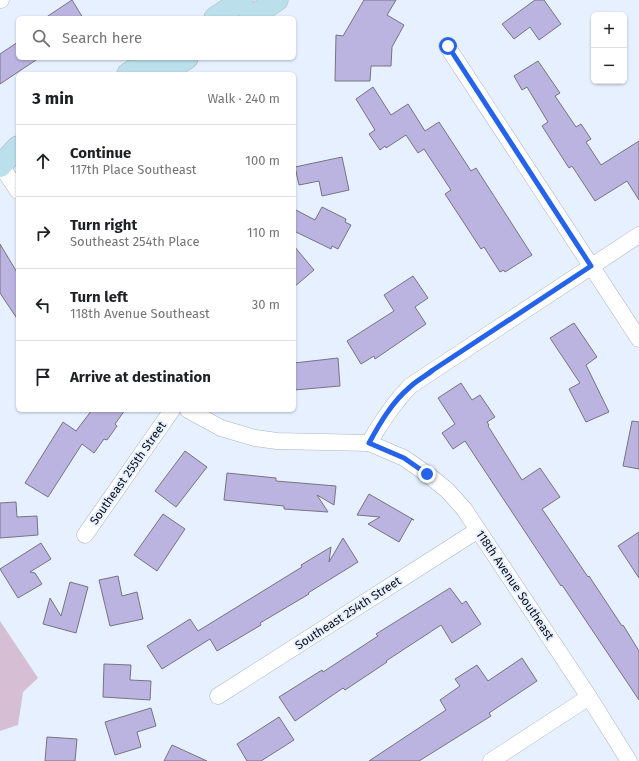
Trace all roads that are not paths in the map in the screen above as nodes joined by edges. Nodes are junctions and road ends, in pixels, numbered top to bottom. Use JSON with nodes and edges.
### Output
{"nodes":[{"id":1,"x":242,"y":0,"type":"edge"},
{"id":2,"x":277,"y":0,"type":"edge"},
{"id":3,"x":218,"y":16,"type":"edge"},
{"id":4,"x":253,"y":16,"type":"edge"},
{"id":5,"x":448,"y":46,"type":"dead end"},
{"id":6,"x":150,"y":60,"type":"edge"},
{"id":7,"x":184,"y":60,"type":"edge"},
{"id":8,"x":131,"y":72,"type":"edge"},
{"id":9,"x":165,"y":72,"type":"edge"},
{"id":10,"x":16,"y":150,"type":"edge"},
{"id":11,"x":5,"y":164,"type":"edge"},
{"id":12,"x":16,"y":187,"type":"edge"},
{"id":13,"x":639,"y":235,"type":"edge"},
{"id":14,"x":591,"y":266,"type":"junction"},
{"id":15,"x":639,"y":339,"type":"edge"},
{"id":16,"x":171,"y":412,"type":"edge"},
{"id":17,"x":192,"y":412,"type":"edge"},
{"id":18,"x":369,"y":443,"type":"junction"},
{"id":19,"x":478,"y":530,"type":"junction"},
{"id":20,"x":85,"y":536,"type":"dead end"},
{"id":21,"x":218,"y":696,"type":"dead end"},
{"id":22,"x":589,"y":697,"type":"junction"},
{"id":23,"x":491,"y":761,"type":"edge"},
{"id":24,"x":629,"y":761,"type":"edge"}],
"edges":[{"from":1,"to":3,"type":"main road"},
{"from":2,"to":4,"type":"main road"},
{"from":5,"to":14,"type":"street"},
{"from":6,"to":8,"type":"main road"},
{"from":7,"to":9,"type":"main road"},
{"from":10,"to":11,"type":"main road"},
{"from":11,"to":12,"type":"street"},
{"from":13,"to":14,"type":"street"},
{"from":14,"to":15,"type":"street"},
{"from":14,"to":18,"type":"street"},
{"from":16,"to":20,"type":"street","name":"Southeast 255th Street"},
{"from":17,"to":18,"type":"street"},
{"from":18,"to":19,"type":"street","name":"118th Avenue Southeast"},
{"from":19,"to":21,"type":"street","name":"Southeast 254th Street"},
{"from":19,"to":22,"type":"street","name":"118th Avenue Southeast"},
{"from":22,"to":23,"type":"street"},
{"from":22,"to":24,"type":"street","name":"118th Avenue Southeast"}]}
